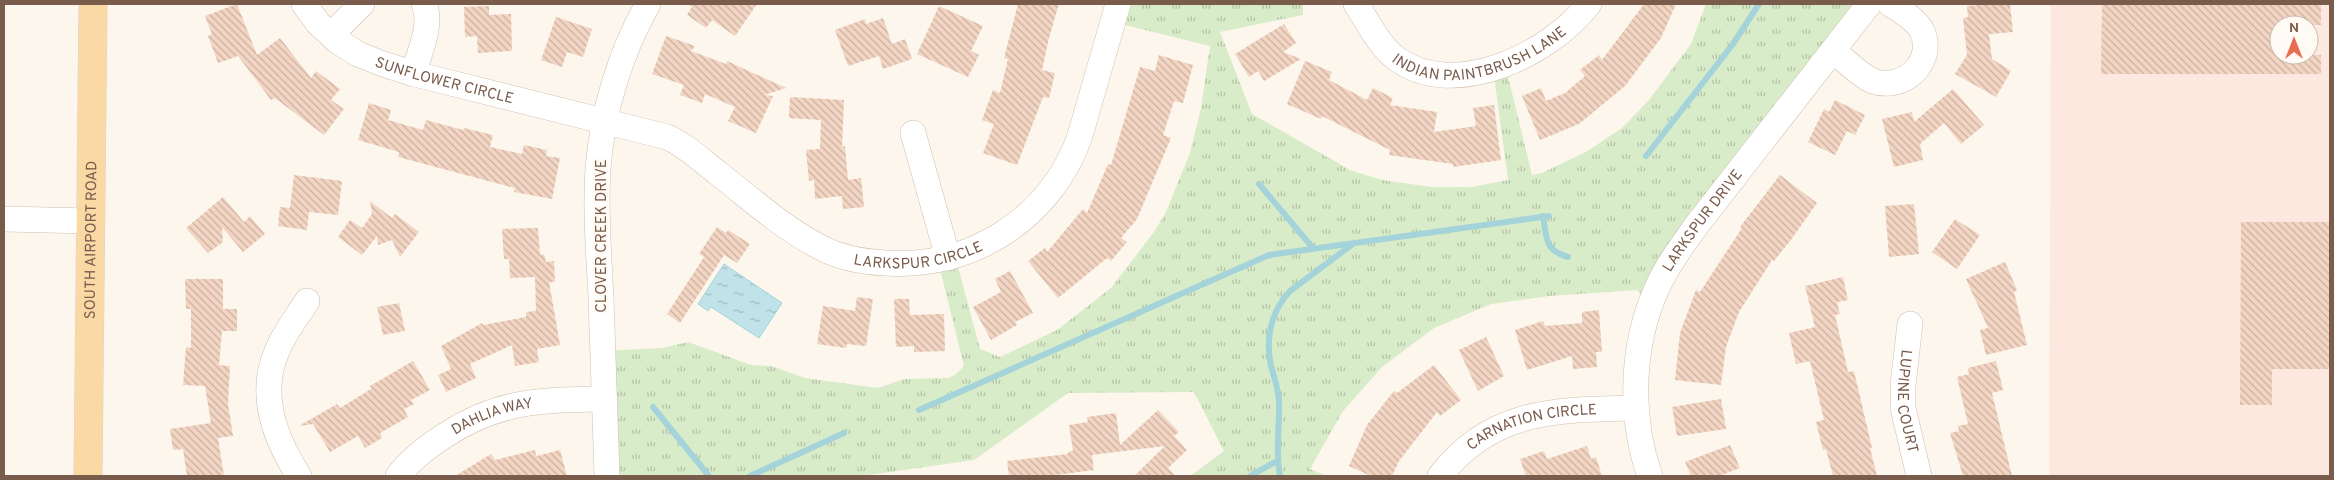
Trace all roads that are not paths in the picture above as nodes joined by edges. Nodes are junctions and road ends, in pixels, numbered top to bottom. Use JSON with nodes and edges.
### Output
{"nodes":[{"id":1,"x":94,"y":4,"type":"edge"},
{"id":2,"x":304,"y":4,"type":"edge"},
{"id":3,"x":362,"y":4,"type":"edge"},
{"id":4,"x":424,"y":4,"type":"edge"},
{"id":5,"x":648,"y":4,"type":"edge"},
{"id":6,"x":1118,"y":4,"type":"edge"},
{"id":7,"x":1356,"y":4,"type":"edge"},
{"id":8,"x":1589,"y":4,"type":"edge"},
{"id":9,"x":1869,"y":4,"type":"edge"},
{"id":10,"x":1890,"y":4,"type":"edge"},
{"id":11,"x":331,"y":36,"type":"junction"},
{"id":12,"x":1834,"y":51,"type":"junction"},
{"id":13,"x":413,"y":74,"type":"junction"},
{"id":14,"x":605,"y":122,"type":"junction"},
{"id":15,"x":913,"y":133,"type":"dead end"},
{"id":16,"x":4,"y":219,"type":"edge"},
{"id":17,"x":90,"y":221,"type":"junction"},
{"id":18,"x":948,"y":258,"type":"junction"},
{"id":19,"x":307,"y":301,"type":"dead end"},
{"id":20,"x":1910,"y":324,"type":"dead end"},
{"id":21,"x":604,"y":399,"type":"junction"},
{"id":22,"x":1636,"y":408,"type":"junction"},
{"id":23,"x":88,"y":476,"type":"edge"},
{"id":24,"x":299,"y":476,"type":"edge"},
{"id":25,"x":398,"y":476,"type":"edge"},
{"id":26,"x":607,"y":476,"type":"edge"},
{"id":27,"x":1440,"y":476,"type":"edge"},
{"id":28,"x":1650,"y":476,"type":"edge"},
{"id":29,"x":1919,"y":476,"type":"edge"}],
"edges":[{"from":1,"to":17,"type":"main road","name":"SOUTH AIRPORT ROAD"},
{"from":2,"to":11,"type":"street","name":"SUNFLOWER CIRCLE"},
{"from":3,"to":11,"type":"street"},
{"from":4,"to":13,"type":"street"},
{"from":5,"to":14,"type":"street","name":"CLOVER CREEK DRIVE"},
{"from":6,"to":18,"type":"street","name":"LARKSPUR CIRCLE"},
{"from":7,"to":8,"type":"street","name":"INDIAN PAINTBRUSH LANE"},
{"from":9,"to":12,"type":"street","name":"LARKSPUR DRIVE"},
{"from":10,"to":12,"type":"street"},
{"from":11,"to":13,"type":"street","name":"SUNFLOWER CIRCLE"},
{"from":12,"to":22,"type":"street","name":"LARKSPUR DRIVE"},
{"from":13,"to":14,"type":"street","name":"SUNFLOWER CIRCLE"},
{"from":14,"to":18,"type":"street","name":"LARKSPUR CIRCLE"},
{"from":14,"to":21,"type":"street","name":"CLOVER CREEK DRIVE"},
{"from":15,"to":18,"type":"street"},
{"from":16,"to":17,"type":"street"},
{"from":17,"to":23,"type":"main road","name":"SOUTH AIRPORT ROAD"},
{"from":19,"to":24,"type":"street"},
{"from":20,"to":29,"type":"street","name":"LUPINE COURT"},
{"from":21,"to":25,"type":"street","name":"DAHLIA WAY"},
{"from":21,"to":26,"type":"street","name":"CLOVER CREEK DRIVE"},
{"from":22,"to":27,"type":"street","name":"CARNATION CIRCLE"},
{"from":22,"to":28,"type":"street","name":"LARKSPUR DRIVE"}]}
